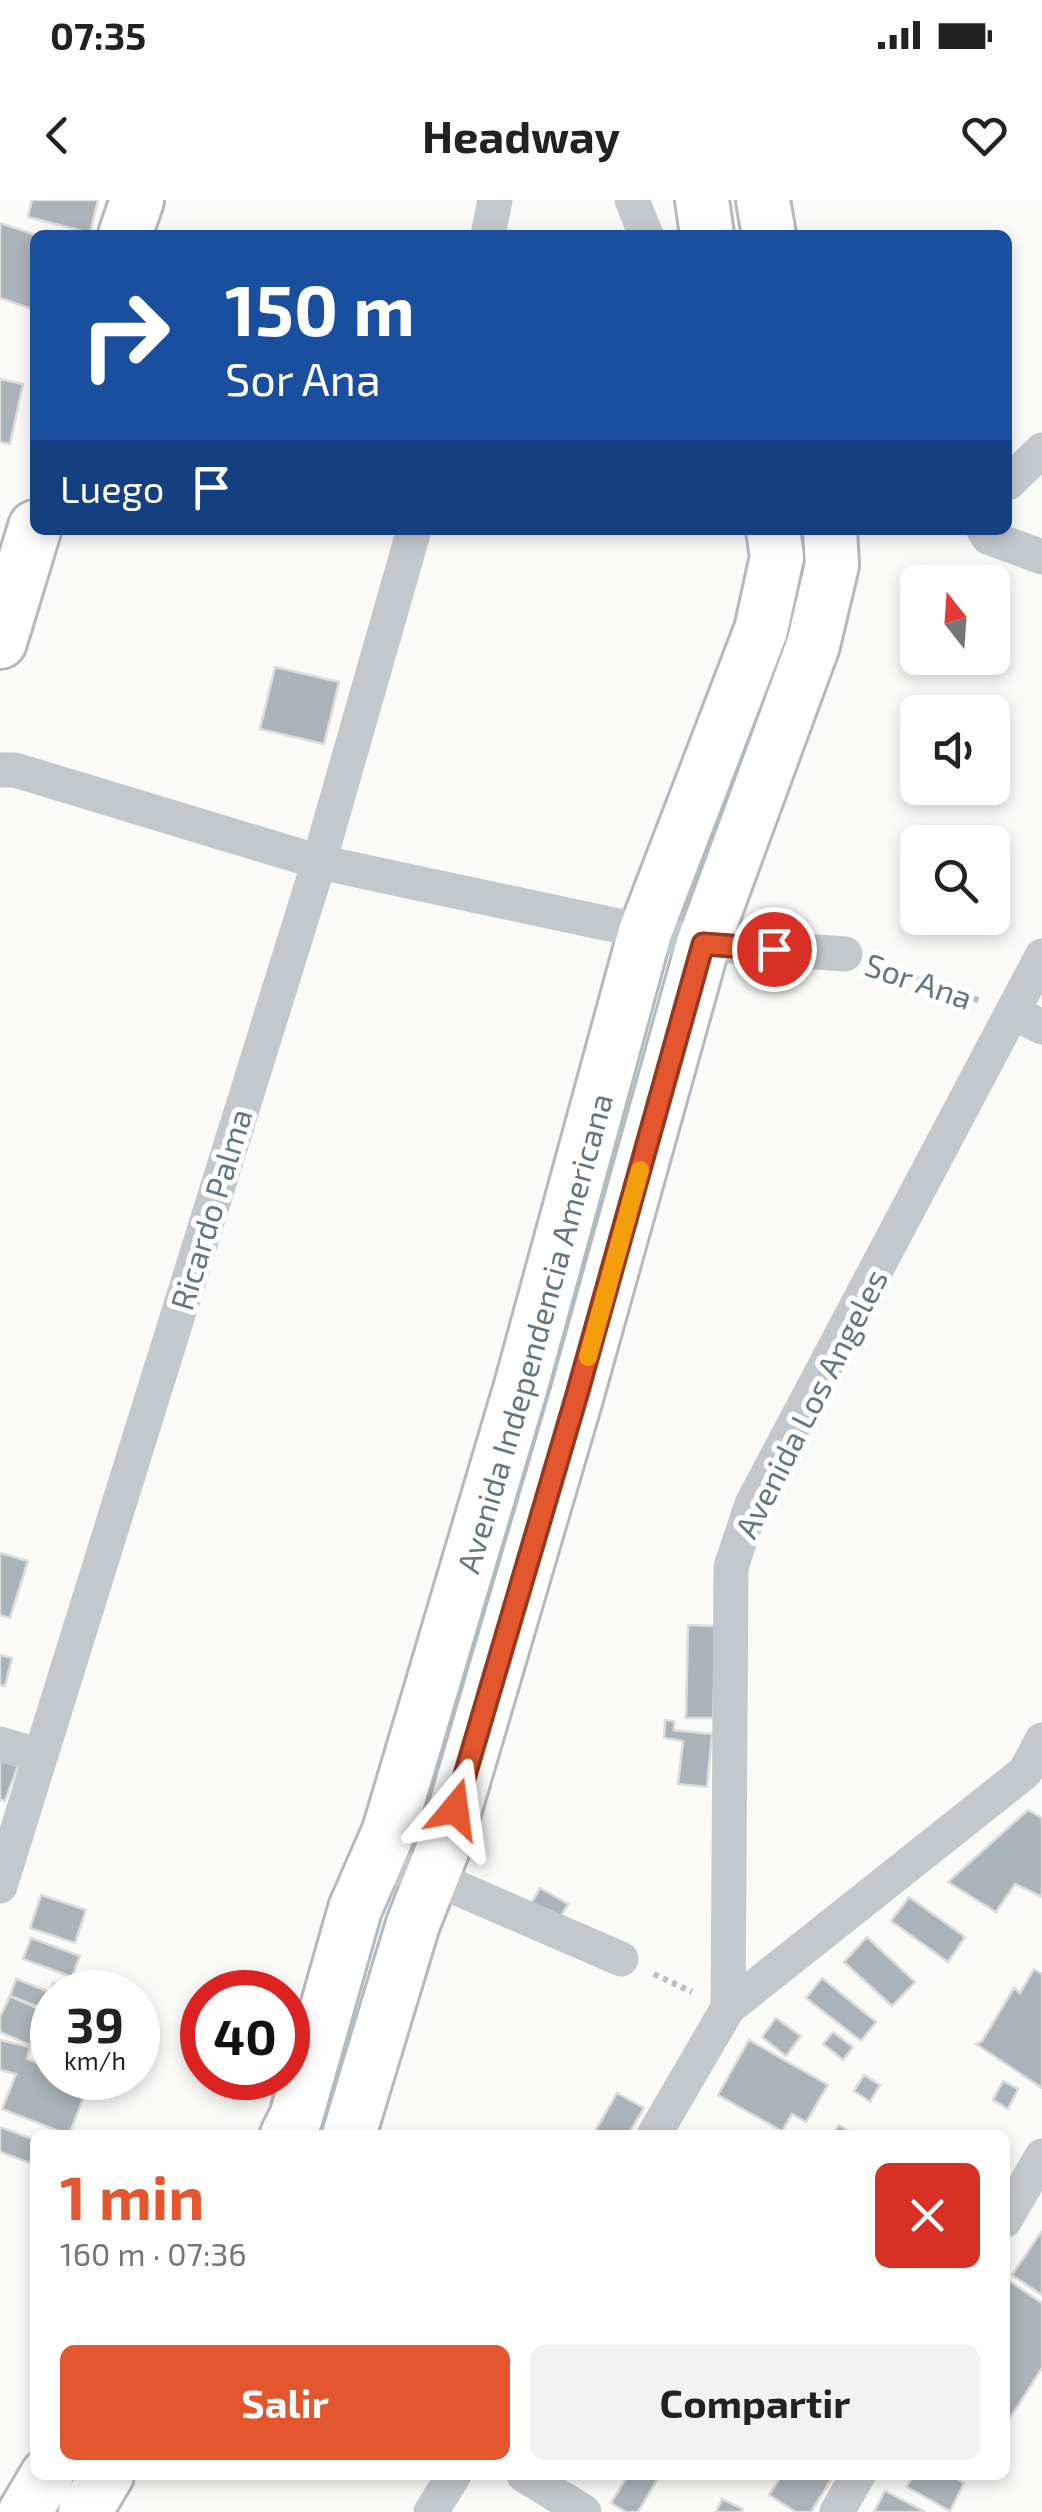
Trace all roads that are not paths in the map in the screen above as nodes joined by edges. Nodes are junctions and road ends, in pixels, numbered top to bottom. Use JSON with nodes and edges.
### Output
{"nodes":[{"id":1,"x":136,"y":200,"type":"edge"},
{"id":2,"x":495,"y":200,"type":"edge"},
{"id":3,"x":632,"y":200,"type":"edge"},
{"id":4,"x":702,"y":200,"type":"edge"},
{"id":5,"x":762,"y":200,"type":"edge"},
{"id":6,"x":127,"y":230,"type":"edge"},
{"id":7,"x":489,"y":230,"type":"edge"},
{"id":8,"x":644,"y":230,"type":"edge"},
{"id":9,"x":705,"y":230,"type":"edge"},
{"id":10,"x":768,"y":230,"type":"edge"},
{"id":11,"x":1042,"y":450,"type":"edge"},
{"id":12,"x":1012,"y":479,"type":"edge"},
{"id":13,"x":33,"y":535,"type":"edge"},
{"id":14,"x":413,"y":535,"type":"edge"},
{"id":15,"x":774,"y":535,"type":"edge"},
{"id":16,"x":830,"y":535,"type":"edge"},
{"id":17,"x":987,"y":535,"type":"edge"},
{"id":18,"x":1042,"y":558,"type":"edge"},
{"id":19,"x":0,"y":642,"type":"edge"},
{"id":20,"x":0,"y":770,"type":"edge"},
{"id":21,"x":319,"y":862,"type":"junction"},
{"id":22,"x":645,"y":932,"type":"junction"},
{"id":23,"x":703,"y":944,"type":"junction"},
{"id":24,"x":845,"y":954,"type":"road end"},
{"id":25,"x":1042,"y":956,"type":"edge"},
{"id":26,"x":1028,"y":1020,"type":"edge"},
{"id":27,"x":1042,"y":1740,"type":"edge"},
{"id":28,"x":0,"y":1744,"type":"edge"},
{"id":29,"x":40,"y":1756,"type":"junction"},
{"id":30,"x":1034,"y":1776,"type":"edge"},
{"id":31,"x":376,"y":1862,"type":"junction"},
{"id":32,"x":432,"y":1878,"type":"junction"},
{"id":33,"x":0,"y":1886,"type":"edge"},
{"id":34,"x":621,"y":1960,"type":"road end"},
{"id":35,"x":728,"y":2008,"type":"junction"},
{"id":36,"x":289,"y":2130,"type":"edge"},
{"id":37,"x":350,"y":2130,"type":"edge"},
{"id":38,"x":657,"y":2130,"type":"edge"},
{"id":39,"x":1042,"y":2156,"type":"edge"},
{"id":40,"x":1010,"y":2211,"type":"edge"},
{"id":41,"x":44,"y":2480,"type":"edge"},
{"id":42,"x":104,"y":2480,"type":"edge"},
{"id":43,"x":451,"y":2480,"type":"edge"},
{"id":44,"x":532,"y":2480,"type":"edge"},
{"id":45,"x":855,"y":2480,"type":"edge"},
{"id":46,"x":25,"y":2512,"type":"edge"},
{"id":47,"x":85,"y":2512,"type":"edge"},
{"id":48,"x":430,"y":2512,"type":"edge"},
{"id":49,"x":584,"y":2512,"type":"edge"},
{"id":50,"x":837,"y":2512,"type":"edge"}],
"edges":[{"from":1,"to":6,"type":"street"},
{"from":2,"to":7,"type":"street"},
{"from":3,"to":8,"type":"street"},
{"from":4,"to":9,"type":"street"},
{"from":5,"to":10,"type":"street"},
{"from":11,"to":12,"type":"street"},
{"from":13,"to":19,"type":"street"},
{"from":14,"to":21,"type":"street","name":"Ricardo Palma"},
{"from":15,"to":22,"type":"street","name":"Avenida Independencia Americana"},
{"from":16,"to":23,"type":"street","name":"Avenida Independencia Americana"},
{"from":17,"to":18,"type":"street"},
{"from":20,"to":21,"type":"street","name":"Sor Ana"},
{"from":21,"to":22,"type":"street","name":"Sor Ana"},
{"from":21,"to":29,"type":"street","name":"Ricardo Palma"},
{"from":22,"to":23,"type":"street","name":"Sor Ana"},
{"from":22,"to":31,"type":"street","name":"Avenida Independencia Americana"},
{"from":23,"to":24,"type":"street","name":"Sor Ana"},
{"from":23,"to":32,"type":"street","name":"Avenida Independencia Americana"},
{"from":25,"to":26,"type":"street","name":"Avenida Los Angeles"},
{"from":26,"to":35,"type":"street","name":"Avenida Los Angeles"},
{"from":27,"to":30,"type":"street"},
{"from":28,"to":29,"type":"street"},
{"from":29,"to":33,"type":"street","name":"Ricardo Palma"},
{"from":30,"to":35,"type":"street"},
{"from":31,"to":32,"type":"street"},
{"from":31,"to":36,"type":"street","name":"Avenida Independencia Americana"},
{"from":32,"to":34,"type":"street"},
{"from":32,"to":37,"type":"street","name":"Avenida Independencia Americana"},
{"from":35,"to":38,"type":"street"},
{"from":39,"to":40,"type":"street"},
{"from":41,"to":46,"type":"street"},
{"from":42,"to":47,"type":"street"},
{"from":43,"to":48,"type":"street"},
{"from":44,"to":49,"type":"street"},
{"from":45,"to":50,"type":"street"}]}
